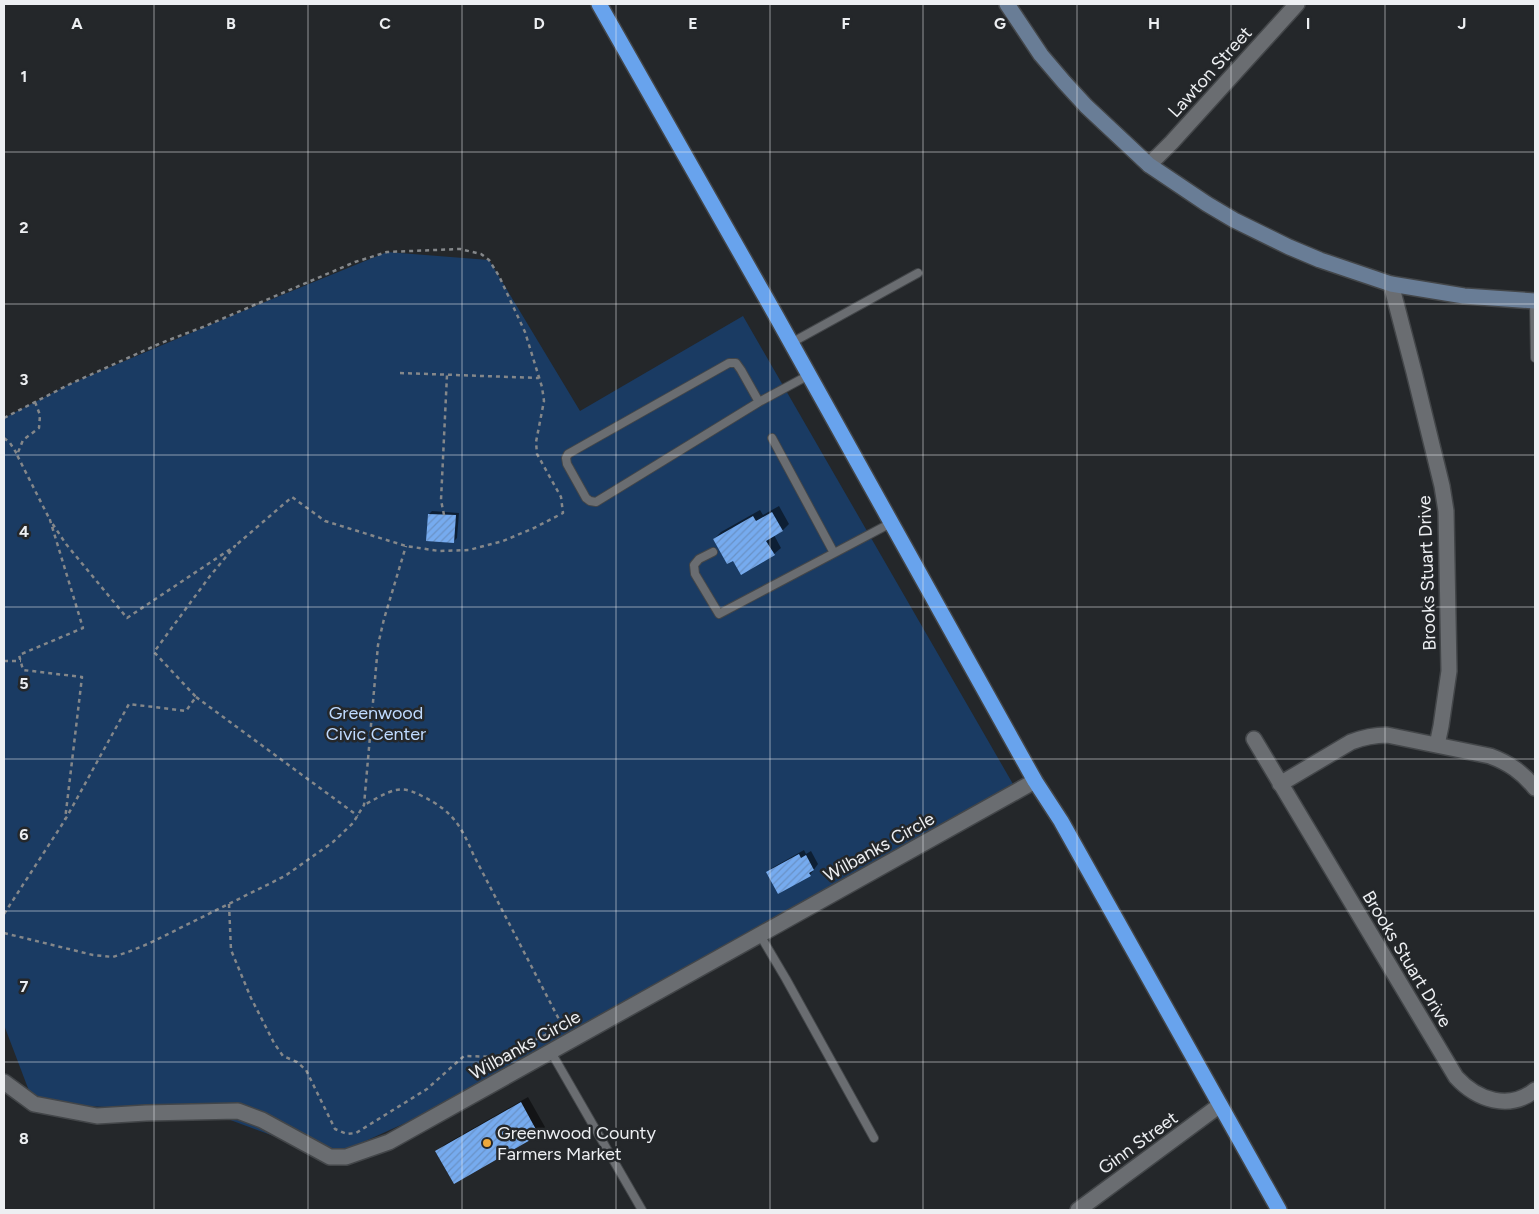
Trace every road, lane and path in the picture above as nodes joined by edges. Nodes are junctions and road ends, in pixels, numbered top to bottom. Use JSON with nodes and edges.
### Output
{"nodes":[{"id":1,"x":599,"y":4,"type":"edge"},
{"id":2,"x":1007,"y":4,"type":"edge"},
{"id":3,"x":1297,"y":4,"type":"edge"},
{"id":4,"x":1149,"y":165,"type":"junction"},
{"id":5,"x":918,"y":273,"type":"dead end"},
{"id":6,"x":1391,"y":284,"type":"junction"},
{"id":7,"x":1534,"y":300,"type":"edge"},
{"id":8,"x":791,"y":343,"type":"junction"},
{"id":9,"x":1535,"y":358,"type":"edge"},
{"id":10,"x":400,"y":373,"type":"dead end"},
{"id":11,"x":448,"y":375,"type":"junction"},
{"id":12,"x":809,"y":375,"type":"junction"},
{"id":13,"x":540,"y":378,"type":"junction"},
{"id":14,"x":35,"y":402,"type":"junction"},
{"id":15,"x":759,"y":402,"type":"junction"},
{"id":16,"x":4,"y":418,"type":"edge"},
{"id":17,"x":4,"y":438,"type":"edge"},
{"id":18,"x":772,"y":438,"type":"dead end"},
{"id":19,"x":17,"y":455,"type":"junction"},
{"id":20,"x":444,"y":514,"type":"dead end"},
{"id":21,"x":50,"y":520,"type":"junction"},
{"id":22,"x":891,"y":522,"type":"junction"},
{"id":23,"x":235,"y":546,"type":"junction"},
{"id":24,"x":406,"y":546,"type":"junction"},
{"id":25,"x":713,"y":552,"type":"dead end"},
{"id":26,"x":834,"y":552,"type":"junction"},
{"id":27,"x":4,"y":661,"type":"edge"},
{"id":28,"x":21,"y":661,"type":"junction"},
{"id":29,"x":196,"y":697,"type":"junction"},
{"id":30,"x":1254,"y":740,"type":"dead end"},
{"id":31,"x":1436,"y":745,"type":"junction"},
{"id":32,"x":1035,"y":781,"type":"junction"},
{"id":33,"x":1280,"y":784,"type":"junction"},
{"id":34,"x":1535,"y":788,"type":"edge"},
{"id":35,"x":364,"y":805,"type":"junction"},
{"id":36,"x":358,"y":816,"type":"junction"},
{"id":37,"x":65,"y":820,"type":"junction"},
{"id":38,"x":229,"y":904,"type":"junction"},
{"id":39,"x":4,"y":914,"type":"edge"},
{"id":40,"x":4,"y":934,"type":"edge"},
{"id":41,"x":760,"y":936,"type":"junction"},
{"id":42,"x":551,"y":1052,"type":"junction"},
{"id":43,"x":4,"y":1082,"type":"edge"},
{"id":44,"x":1535,"y":1090,"type":"edge"},
{"id":45,"x":1220,"y":1106,"type":"junction"},
{"id":46,"x":874,"y":1138,"type":"dead end"},
{"id":47,"x":642,"y":1210,"type":"edge"},
{"id":48,"x":1078,"y":1210,"type":"edge"},
{"id":49,"x":1279,"y":1210,"type":"edge"}],
"edges":[{"from":1,"to":8,"type":"highway"},
{"from":2,"to":4,"type":"street"},
{"from":3,"to":4,"type":"street","name":"Lawton Street"},
{"from":4,"to":6,"type":"street"},
{"from":5,"to":8,"type":"lane"},
{"from":6,"to":7,"type":"street"},
{"from":6,"to":31,"type":"street","name":"Brooks Stuart Drive"},
{"from":7,"to":9,"type":"lane"},
{"from":8,"to":12,"type":"highway"},
{"from":10,"to":11,"type":"path"},
{"from":11,"to":13,"type":"path"},
{"from":11,"to":20,"type":"path"},
{"from":12,"to":15,"type":"lane"},
{"from":12,"to":22,"type":"highway"},
{"from":13,"to":14,"type":"path"},
{"from":13,"to":24,"type":"path"},
{"from":14,"to":16,"type":"path"},
{"from":14,"to":19,"type":"path"},
{"from":15,"to":15,"type":"lane"},
{"from":17,"to":19,"type":"path"},
{"from":18,"to":26,"type":"lane"},
{"from":19,"to":21,"type":"path"},
{"from":21,"to":23,"type":"path"},
{"from":21,"to":28,"type":"path"},
{"from":22,"to":26,"type":"lane"},
{"from":22,"to":32,"type":"highway"},
{"from":23,"to":24,"type":"path"},
{"from":23,"to":29,"type":"path"},
{"from":24,"to":35,"type":"path"},
{"from":25,"to":26,"type":"lane"},
{"from":27,"to":28,"type":"path"},
{"from":28,"to":37,"type":"path"},
{"from":29,"to":36,"type":"path"},
{"from":29,"to":37,"type":"path"},
{"from":30,"to":33,"type":"street","name":"Brooks Stuart Drive"},
{"from":31,"to":33,"type":"street"},
{"from":31,"to":34,"type":"street"},
{"from":32,"to":41,"type":"street","name":"Wilbanks Circle"},
{"from":32,"to":45,"type":"highway"},
{"from":33,"to":44,"type":"street","name":"Brooks Stuart Drive"},
{"from":35,"to":36,"type":"path"},
{"from":35,"to":38,"type":"path"},
{"from":36,"to":38,"type":"path"},
{"from":37,"to":39,"type":"path"},
{"from":38,"to":40,"type":"path"},
{"from":41,"to":42,"type":"street","name":"Wilbanks Circle"},
{"from":41,"to":46,"type":"lane"},
{"from":42,"to":43,"type":"street","name":"Wilbanks Circle"},
{"from":42,"to":47,"type":"lane"},
{"from":45,"to":48,"type":"street","name":"Ginn Street"},
{"from":45,"to":49,"type":"highway"}]}
